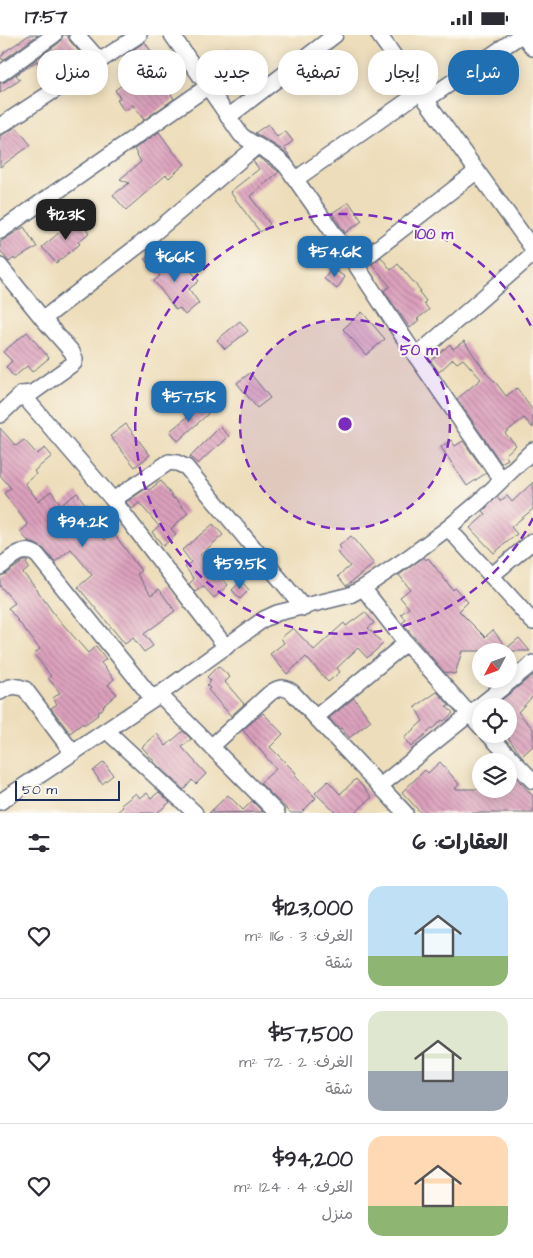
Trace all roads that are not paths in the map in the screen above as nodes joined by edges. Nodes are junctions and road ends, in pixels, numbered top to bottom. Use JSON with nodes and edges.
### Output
{"nodes":[{"id":1,"x":54,"y":35,"type":"edge"},
{"id":2,"x":77,"y":35,"type":"edge"},
{"id":3,"x":139,"y":35,"type":"edge"},
{"id":4,"x":172,"y":35,"type":"edge"},
{"id":5,"x":334,"y":35,"type":"edge"},
{"id":6,"x":379,"y":35,"type":"edge"},
{"id":7,"x":522,"y":35,"type":"edge"},
{"id":8,"x":533,"y":48,"type":"edge"},
{"id":9,"x":90,"y":50,"type":"edge"},
{"id":10,"x":108,"y":54,"type":"edge"},
{"id":11,"x":196,"y":71,"type":"edge"},
{"id":12,"x":0,"y":74,"type":"edge"},
{"id":13,"x":46,"y":95,"type":"edge"},
{"id":14,"x":196,"y":95,"type":"edge"},
{"id":15,"x":213,"y":95,"type":"edge"},
{"id":16,"x":423,"y":96,"type":"junction"},
{"id":17,"x":228,"y":117,"type":"junction"},
{"id":18,"x":0,"y":126,"type":"edge"},
{"id":19,"x":257,"y":146,"type":"junction"},
{"id":20,"x":477,"y":171,"type":"junction"},
{"id":21,"x":296,"y":179,"type":"junction"},
{"id":22,"x":0,"y":231,"type":"edge"},
{"id":23,"x":533,"y":249,"type":"edge"},
{"id":24,"x":533,"y":254,"type":"edge"},
{"id":25,"x":356,"y":265,"type":"junction"},
{"id":26,"x":0,"y":266,"type":"edge"},
{"id":27,"x":42,"y":319,"type":"junction"},
{"id":28,"x":416,"y":356,"type":"junction"},
{"id":29,"x":22,"y":394,"type":"junction"},
{"id":30,"x":0,"y":415,"type":"edge"},
{"id":31,"x":533,"y":449,"type":"edge"},
{"id":32,"x":501,"y":479,"type":"junction"},
{"id":33,"x":113,"y":500,"type":"junction"},
{"id":34,"x":448,"y":528,"type":"junction"},
{"id":35,"x":533,"y":541,"type":"edge"},
{"id":36,"x":0,"y":567,"type":"edge"},
{"id":37,"x":491,"y":576,"type":"junction"},
{"id":38,"x":363,"y":588,"type":"junction"},
{"id":39,"x":304,"y":608,"type":"junction"},
{"id":40,"x":533,"y":622,"type":"edge"},
{"id":41,"x":406,"y":643,"type":"junction"},
{"id":42,"x":226,"y":647,"type":"junction"},
{"id":43,"x":533,"y":663,"type":"edge"},
{"id":44,"x":0,"y":693,"type":"edge"},
{"id":45,"x":156,"y":697,"type":"junction"},
{"id":46,"x":469,"y":714,"type":"junction"},
{"id":47,"x":316,"y":717,"type":"junction"},
{"id":48,"x":472,"y":717,"type":"edge"},
{"id":49,"x":107,"y":731,"type":"junction"},
{"id":50,"x":497,"y":743,"type":"edge"},
{"id":51,"x":212,"y":746,"type":"junction"},
{"id":52,"x":73,"y":753,"type":"junction"},
{"id":53,"x":533,"y":781,"type":"edge"},
{"id":54,"x":380,"y":786,"type":"junction"},
{"id":55,"x":0,"y":802,"type":"edge"},
{"id":56,"x":187,"y":811,"type":"edge"},
{"id":57,"x":278,"y":813,"type":"edge"},
{"id":58,"x":405,"y":813,"type":"edge"}],
"edges":[{"from":1,"to":12,"type":"street"},
{"from":2,"to":9,"type":"street"},
{"from":3,"to":10,"type":"street"},
{"from":4,"to":11,"type":"street"},
{"from":5,"to":17,"type":"street"},
{"from":6,"to":16,"type":"street"},
{"from":7,"to":8,"type":"street"},
{"from":7,"to":16,"type":"street"},
{"from":13,"to":18,"type":"street"},
{"from":14,"to":22,"type":"street"},
{"from":15,"to":17,"type":"street"},
{"from":16,"to":20,"type":"street"},
{"from":16,"to":21,"type":"street"},
{"from":17,"to":19,"type":"street"},
{"from":19,"to":21,"type":"street"},
{"from":19,"to":27,"type":"street"},
{"from":20,"to":23,"type":"street"},
{"from":20,"to":25,"type":"street"},
{"from":21,"to":25,"type":"street"},
{"from":24,"to":28,"type":"street"},
{"from":25,"to":28,"type":"street"},
{"from":26,"to":27,"type":"street"},
{"from":27,"to":29,"type":"street"},
{"from":28,"to":32,"type":"street"},
{"from":29,"to":30,"type":"street"},
{"from":29,"to":33,"type":"street"},
{"from":31,"to":32,"type":"street"},
{"from":32,"to":34,"type":"street"},
{"from":33,"to":39,"type":"street"},
{"from":33,"to":42,"type":"street"},
{"from":34,"to":37,"type":"street"},
{"from":34,"to":38,"type":"street"},
{"from":35,"to":37,"type":"street"},
{"from":36,"to":45,"type":"street"},
{"from":37,"to":40,"type":"street"},
{"from":38,"to":39,"type":"street"},
{"from":38,"to":41,"type":"street"},
{"from":39,"to":42,"type":"street"},
{"from":41,"to":46,"type":"street"},
{"from":41,"to":47,"type":"street"},
{"from":42,"to":45,"type":"street"},
{"from":43,"to":46,"type":"street"},
{"from":44,"to":52,"type":"street"},
{"from":45,"to":49,"type":"street"},
{"from":45,"to":51,"type":"street"},
{"from":46,"to":48,"type":"street"},
{"from":46,"to":54,"type":"street"},
{"from":47,"to":51,"type":"street"},
{"from":47,"to":54,"type":"street"},
{"from":49,"to":52,"type":"street"},
{"from":49,"to":56,"type":"street"},
{"from":50,"to":53,"type":"street"},
{"from":51,"to":57,"type":"street"},
{"from":52,"to":55,"type":"street"},
{"from":54,"to":58,"type":"street"}]}
